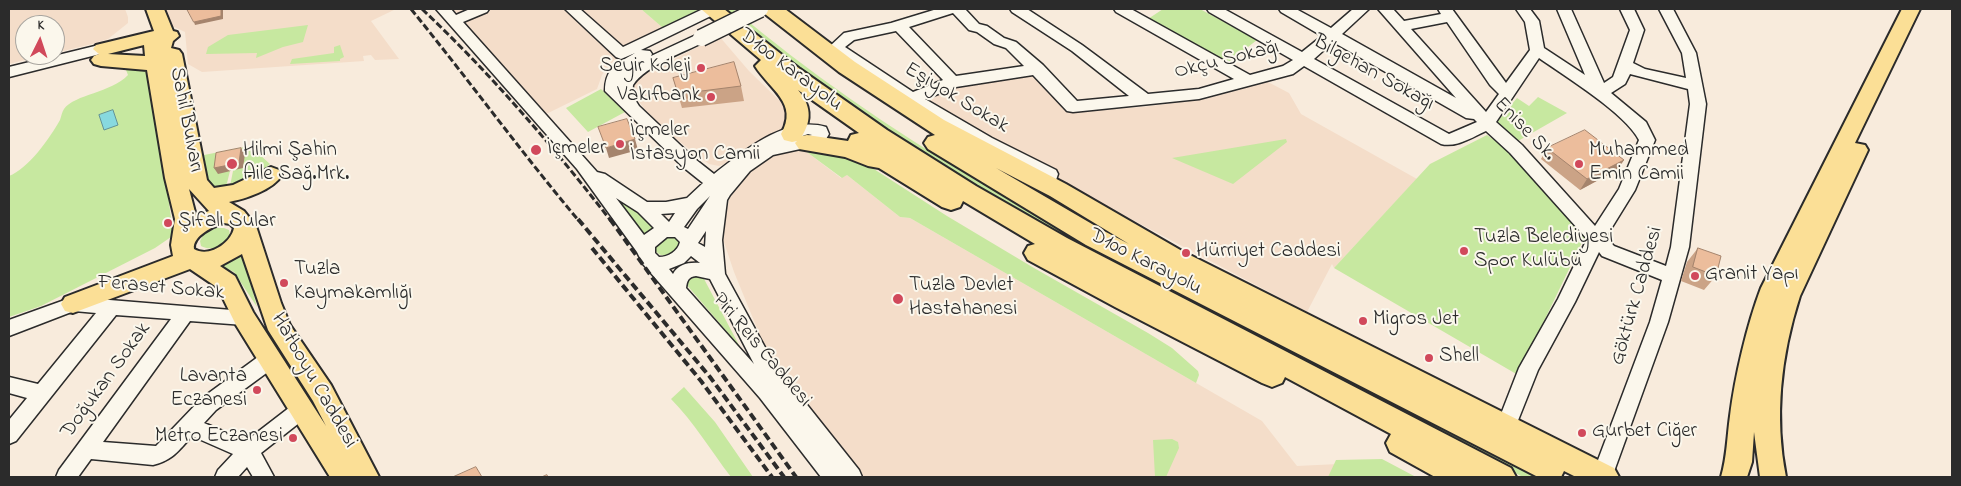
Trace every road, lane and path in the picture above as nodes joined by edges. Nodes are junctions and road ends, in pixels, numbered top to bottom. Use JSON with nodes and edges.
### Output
{"nodes":[{"id":1,"x":443,"y":9,"type":"edge"},
{"id":2,"x":482,"y":9,"type":"edge"},
{"id":3,"x":572,"y":9,"type":"edge"},
{"id":4,"x":711,"y":9,"type":"edge"},
{"id":5,"x":748,"y":9,"type":"edge"},
{"id":6,"x":760,"y":9,"type":"edge"},
{"id":7,"x":772,"y":9,"type":"edge"},
{"id":8,"x":952,"y":9,"type":"edge"},
{"id":9,"x":957,"y":9,"type":"edge"},
{"id":10,"x":1016,"y":9,"type":"edge"},
{"id":11,"x":1121,"y":9,"type":"edge"},
{"id":12,"x":1214,"y":9,"type":"edge"},
{"id":13,"x":1286,"y":9,"type":"edge"},
{"id":14,"x":1362,"y":9,"type":"edge"},
{"id":15,"x":1385,"y":9,"type":"edge"},
{"id":16,"x":1523,"y":9,"type":"edge"},
{"id":17,"x":1564,"y":9,"type":"edge"},
{"id":18,"x":1626,"y":9,"type":"edge"},
{"id":19,"x":1666,"y":9,"type":"edge"},
{"id":20,"x":1911,"y":9,"type":"edge"},
{"id":21,"x":1926,"y":9,"type":"edge"},
{"id":22,"x":147,"y":11,"type":"edge"},
{"id":23,"x":1448,"y":13,"type":"edge"},
{"id":24,"x":738,"y":20,"type":"edge"},
{"id":25,"x":454,"y":21,"type":"junction"},
{"id":26,"x":899,"y":25,"type":"junction"},
{"id":27,"x":1400,"y":26,"type":"junction"},
{"id":28,"x":697,"y":34,"type":"junction"},
{"id":29,"x":1333,"y":35,"type":"junction"},
{"id":30,"x":157,"y":49,"type":"junction"},
{"id":31,"x":1537,"y":50,"type":"junction"},
{"id":32,"x":102,"y":55,"type":"junction"},
{"id":33,"x":1304,"y":59,"type":"junction"},
{"id":34,"x":1625,"y":65,"type":"junction"},
{"id":35,"x":1038,"y":69,"type":"junction"},
{"id":36,"x":9,"y":72,"type":"edge"},
{"id":37,"x":771,"y":72,"type":"junction"},
{"id":38,"x":1443,"y":73,"type":"junction"},
{"id":39,"x":9,"y":80,"type":"edge"},
{"id":40,"x":1249,"y":81,"type":"junction"},
{"id":41,"x":954,"y":82,"type":"junction"},
{"id":42,"x":1694,"y":85,"type":"junction"},
{"id":43,"x":1428,"y":87,"type":"junction"},
{"id":44,"x":1600,"y":93,"type":"junction"},
{"id":45,"x":1508,"y":94,"type":"junction"},
{"id":46,"x":911,"y":98,"type":"junction"},
{"id":47,"x":1144,"y":100,"type":"junction"},
{"id":48,"x":1487,"y":123,"type":"junction"},
{"id":49,"x":800,"y":138,"type":"junction"},
{"id":50,"x":946,"y":149,"type":"junction"},
{"id":51,"x":689,"y":163,"type":"junction"},
{"id":52,"x":583,"y":165,"type":"junction"},
{"id":53,"x":733,"y":168,"type":"junction"},
{"id":54,"x":897,"y":168,"type":"junction"},
{"id":55,"x":1048,"y":185,"type":"junction"},
{"id":56,"x":716,"y":193,"type":"junction"},
{"id":57,"x":207,"y":196,"type":"junction"},
{"id":58,"x":694,"y":201,"type":"junction"},
{"id":59,"x":644,"y":208,"type":"junction"},
{"id":60,"x":241,"y":222,"type":"junction"},
{"id":61,"x":670,"y":230,"type":"junction"},
{"id":62,"x":1596,"y":239,"type":"junction"},
{"id":63,"x":689,"y":244,"type":"junction"},
{"id":64,"x":188,"y":250,"type":"junction"},
{"id":65,"x":647,"y":255,"type":"junction"},
{"id":66,"x":1173,"y":258,"type":"junction"},
{"id":67,"x":716,"y":274,"type":"junction"},
{"id":68,"x":1672,"y":276,"type":"junction"},
{"id":69,"x":677,"y":289,"type":"junction"},
{"id":70,"x":73,"y":304,"type":"junction"},
{"id":71,"x":112,"y":307,"type":"junction"},
{"id":72,"x":186,"y":312,"type":"junction"},
{"id":73,"x":244,"y":318,"type":"junction"},
{"id":74,"x":9,"y":328,"type":"edge"},
{"id":75,"x":270,"y":360,"type":"junction"},
{"id":76,"x":9,"y":386,"type":"edge"},
{"id":77,"x":43,"y":394,"type":"junction"},
{"id":78,"x":302,"y":410,"type":"junction"},
{"id":79,"x":190,"y":426,"type":"junction"},
{"id":80,"x":1506,"y":427,"type":"junction"},
{"id":81,"x":9,"y":435,"type":"edge"},
{"id":82,"x":88,"y":450,"type":"junction"},
{"id":83,"x":248,"y":451,"type":"junction"},
{"id":84,"x":66,"y":477,"type":"edge"},
{"id":85,"x":224,"y":477,"type":"edge"},
{"id":86,"x":264,"y":477,"type":"edge"},
{"id":87,"x":344,"y":477,"type":"edge"},
{"id":88,"x":366,"y":477,"type":"edge"},
{"id":89,"x":833,"y":477,"type":"edge"},
{"id":90,"x":852,"y":477,"type":"edge"},
{"id":91,"x":1462,"y":477,"type":"edge"},
{"id":92,"x":1501,"y":477,"type":"edge"},
{"id":93,"x":1565,"y":477,"type":"edge"},
{"id":94,"x":1603,"y":477,"type":"edge"},
{"id":95,"x":1734,"y":477,"type":"edge"},
{"id":96,"x":1773,"y":477,"type":"edge"}],
"edges":[{"from":1,"to":25,"type":"street"},
{"from":2,"to":25,"type":"street"},
{"from":3,"to":4,"type":"street"},
{"from":4,"to":24,"type":"highway","name":"D100 Karayolu"},
{"from":5,"to":50,"type":"highway","name":"D100 Karayolu"},
{"from":6,"to":28,"type":"street","bridge":true},
{"from":7,"to":55,"type":"highway"},
{"from":8,"to":26,"type":"street"},
{"from":9,"to":35,"type":"street"},
{"from":10,"to":47,"type":"street"},
{"from":11,"to":40,"type":"street"},
{"from":12,"to":33,"type":"street","name":"Bilgehan Sokağı"},
{"from":13,"to":29,"type":"street"},
{"from":14,"to":29,"type":"street","name":"Okçu Sokağı"},
{"from":15,"to":27,"type":"street","name":"Enise Sk."},
{"from":16,"to":31,"type":"street"},
{"from":17,"to":44,"type":"street"},
{"from":18,"to":34,"type":"street"},
{"from":19,"to":42,"type":"street","name":"Göktürk Caddesi"},
{"from":20,"to":95,"type":"main road"},
{"from":21,"to":96,"type":"main road"},
{"from":22,"to":30,"type":"main road","name":"Sahil Bulvarı"},
{"from":22,"to":32,"type":"main road"},
{"from":23,"to":27,"type":"street"},
{"from":23,"to":45,"type":"street"},
{"from":24,"to":28,"type":"street"},
{"from":24,"to":37,"type":"highway"},
{"from":24,"to":92,"type":"highway","name":"D100 Karayolu"},
{"from":25,"to":52,"type":"street"},
{"from":26,"to":41,"type":"street"},
{"from":26,"to":46,"type":"street","name":"Eşiyok Sokak"},
{"from":27,"to":38,"type":"street","name":"Enise Sk."},
{"from":28,"to":51,"type":"street"},
{"from":29,"to":33,"type":"street","name":"Okçu Sokağı"},
{"from":29,"to":43,"type":"street"},
{"from":30,"to":32,"type":"main road"},
{"from":30,"to":32,"type":"main road"},
{"from":30,"to":57,"type":"main road","name":"Sahil Bulvarı"},
{"from":30,"to":64,"type":"main road","name":"Sahil Bulvarı"},
{"from":31,"to":44,"type":"street"},
{"from":31,"to":45,"type":"street"},
{"from":32,"to":36,"type":"street"},
{"from":32,"to":39,"type":"street"},
{"from":33,"to":40,"type":"street","name":"Okçu Sokağı"},
{"from":33,"to":48,"type":"street","name":"Bilgehan Sokağı"},
{"from":34,"to":42,"type":"street"},
{"from":34,"to":44,"type":"street"},
{"from":35,"to":41,"type":"street"},
{"from":35,"to":47,"type":"street","name":"Okçu Sokağı"},
{"from":37,"to":49,"type":"highway"},
{"from":37,"to":54,"type":"highway"},
{"from":38,"to":43,"type":"street"},
{"from":38,"to":48,"type":"street","name":"Enise Sk."},
{"from":40,"to":47,"type":"street","name":"Okçu Sokağı"},
{"from":41,"to":46,"type":"street"},
{"from":42,"to":68,"type":"street","name":"Göktürk Caddesi"},
{"from":43,"to":48,"type":"street"},
{"from":44,"to":62,"type":"street"},
{"from":45,"to":48,"type":"street"},
{"from":46,"to":55,"type":"street","name":"Eşiyok Sokak"},
{"from":48,"to":62,"type":"street","name":"Enise Sk."},
{"from":49,"to":53,"type":"street"},
{"from":49,"to":54,"type":"highway"},
{"from":49,"to":56,"type":"street"},
{"from":50,"to":66,"type":"highway"},
{"from":50,"to":93,"type":"highway","name":"D100 Karayolu"},
{"from":51,"to":53,"type":"street"},
{"from":51,"to":56,"type":"street"},
{"from":51,"to":58,"type":"street"},
{"from":52,"to":59,"type":"street"},
{"from":52,"to":65,"type":"street","name":"Piri Reis Caddesi"},
{"from":53,"to":56,"type":"street"},
{"from":54,"to":91,"type":"highway"},
{"from":55,"to":66,"type":"highway"},
{"from":56,"to":58,"type":"street"},
{"from":56,"to":63,"type":"street"},
{"from":56,"to":67,"type":"street"},
{"from":57,"to":60,"type":"main road","name":"Sahil Bulvarı"},
{"from":57,"to":60,"type":"main road"},
{"from":58,"to":59,"type":"street"},
{"from":58,"to":61,"type":"street"},
{"from":59,"to":61,"type":"street"},
{"from":60,"to":64,"type":"main road"},
{"from":60,"to":64,"type":"main road"},
{"from":60,"to":88,"type":"main road","name":"Hatboyu Caddesi"},
{"from":61,"to":63,"type":"street"},
{"from":61,"to":65,"type":"street"},
{"from":62,"to":68,"type":"street","name":"Enise Sk."},
{"from":62,"to":80,"type":"street"},
{"from":63,"to":65,"type":"street"},
{"from":63,"to":67,"type":"street"},
{"from":64,"to":70,"type":"main road"},
{"from":64,"to":73,"type":"main road","name":"Hatboyu Caddesi"},
{"from":65,"to":69,"type":"street","name":"Piri Reis Caddesi"},
{"from":66,"to":80,"type":"highway"},
{"from":67,"to":69,"type":"street"},
{"from":67,"to":90,"type":"street","name":"Piri Reis Caddesi"},
{"from":68,"to":94,"type":"street","name":"Göktürk Caddesi"},
{"from":69,"to":89,"type":"street","name":"Piri Reis Caddesi"},
{"from":70,"to":71,"type":"street","name":"Feraset Sokak"},
{"from":70,"to":74,"type":"street"},
{"from":71,"to":72,"type":"street","name":"Feraset Sokak"},
{"from":71,"to":77,"type":"street"},
{"from":72,"to":73,"type":"street","name":"Feraset Sokak"},
{"from":72,"to":82,"type":"street","name":"Doğukan Sokak"},
{"from":73,"to":75,"type":"main road","name":"Hatboyu Caddesi"},
{"from":75,"to":78,"type":"main road","name":"Hatboyu Caddesi"},
{"from":75,"to":79,"type":"street"},
{"from":76,"to":77,"type":"street"},
{"from":77,"to":81,"type":"street"},
{"from":78,"to":83,"type":"street"},
{"from":78,"to":87,"type":"main road","name":"Hatboyu Caddesi"},
{"from":79,"to":82,"type":"street"},
{"from":79,"to":83,"type":"street"},
{"from":80,"to":94,"type":"highway"},
{"from":82,"to":84,"type":"street","name":"Doğukan Sokak"},
{"from":83,"to":85,"type":"street"},
{"from":83,"to":86,"type":"street"}]}
